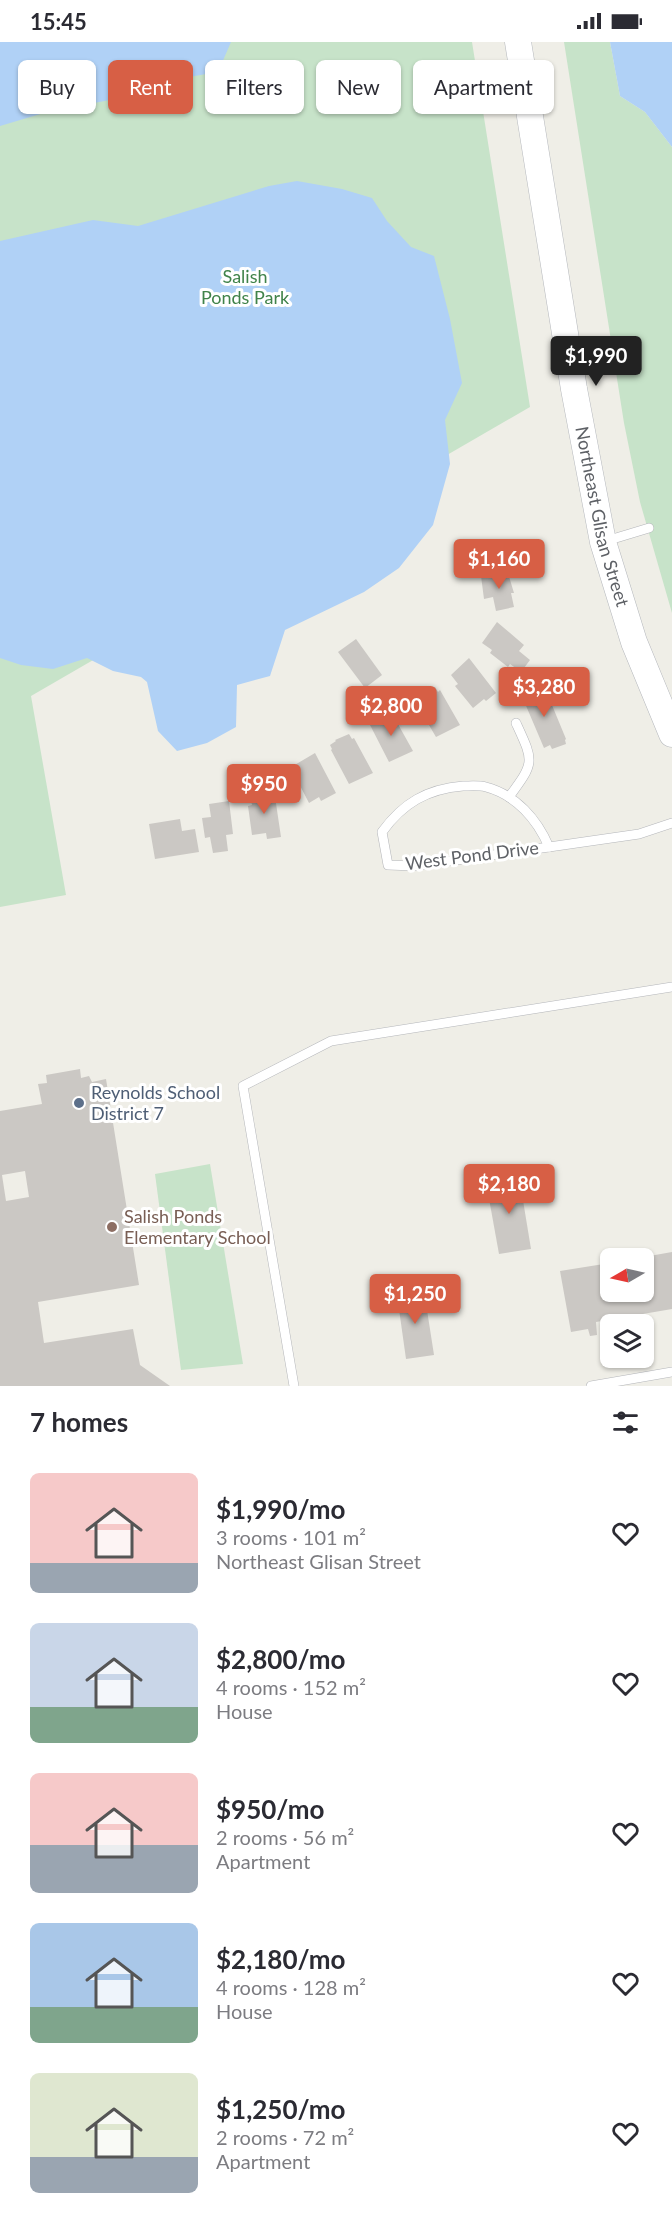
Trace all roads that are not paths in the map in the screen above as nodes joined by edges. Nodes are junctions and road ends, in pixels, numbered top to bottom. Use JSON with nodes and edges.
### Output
{"nodes":[{"id":1,"x":518,"y":42,"type":"edge"},
{"id":2,"x":650,"y":528,"type":"dead end"},
{"id":3,"x":603,"y":542,"type":"junction"},
{"id":4,"x":516,"y":723,"type":"dead end"},
{"id":5,"x":672,"y":734,"type":"edge"},
{"id":6,"x":509,"y":797,"type":"junction"},
{"id":7,"x":672,"y":823,"type":"edge"},
{"id":8,"x":549,"y":847,"type":"junction"},
{"id":9,"x":672,"y":987,"type":"edge"},
{"id":10,"x":672,"y":1372,"type":"edge"},
{"id":11,"x":294,"y":1386,"type":"edge"},
{"id":12,"x":591,"y":1386,"type":"edge"}],
"edges":[{"from":1,"to":3,"type":"main road","name":"Northeast Glisan Street"},
{"from":2,"to":3,"type":"lane"},
{"from":3,"to":5,"type":"main road","name":"Northeast Glisan Street"},
{"from":4,"to":6,"type":"lane"},
{"from":6,"to":8,"type":"lane","name":"West Pond Drive"},
{"from":6,"to":8,"type":"lane","name":"West Pond Drive"},
{"from":7,"to":8,"type":"lane","name":"West Pond Drive"},
{"from":9,"to":11,"type":"lane"},
{"from":10,"to":12,"type":"lane"}]}
